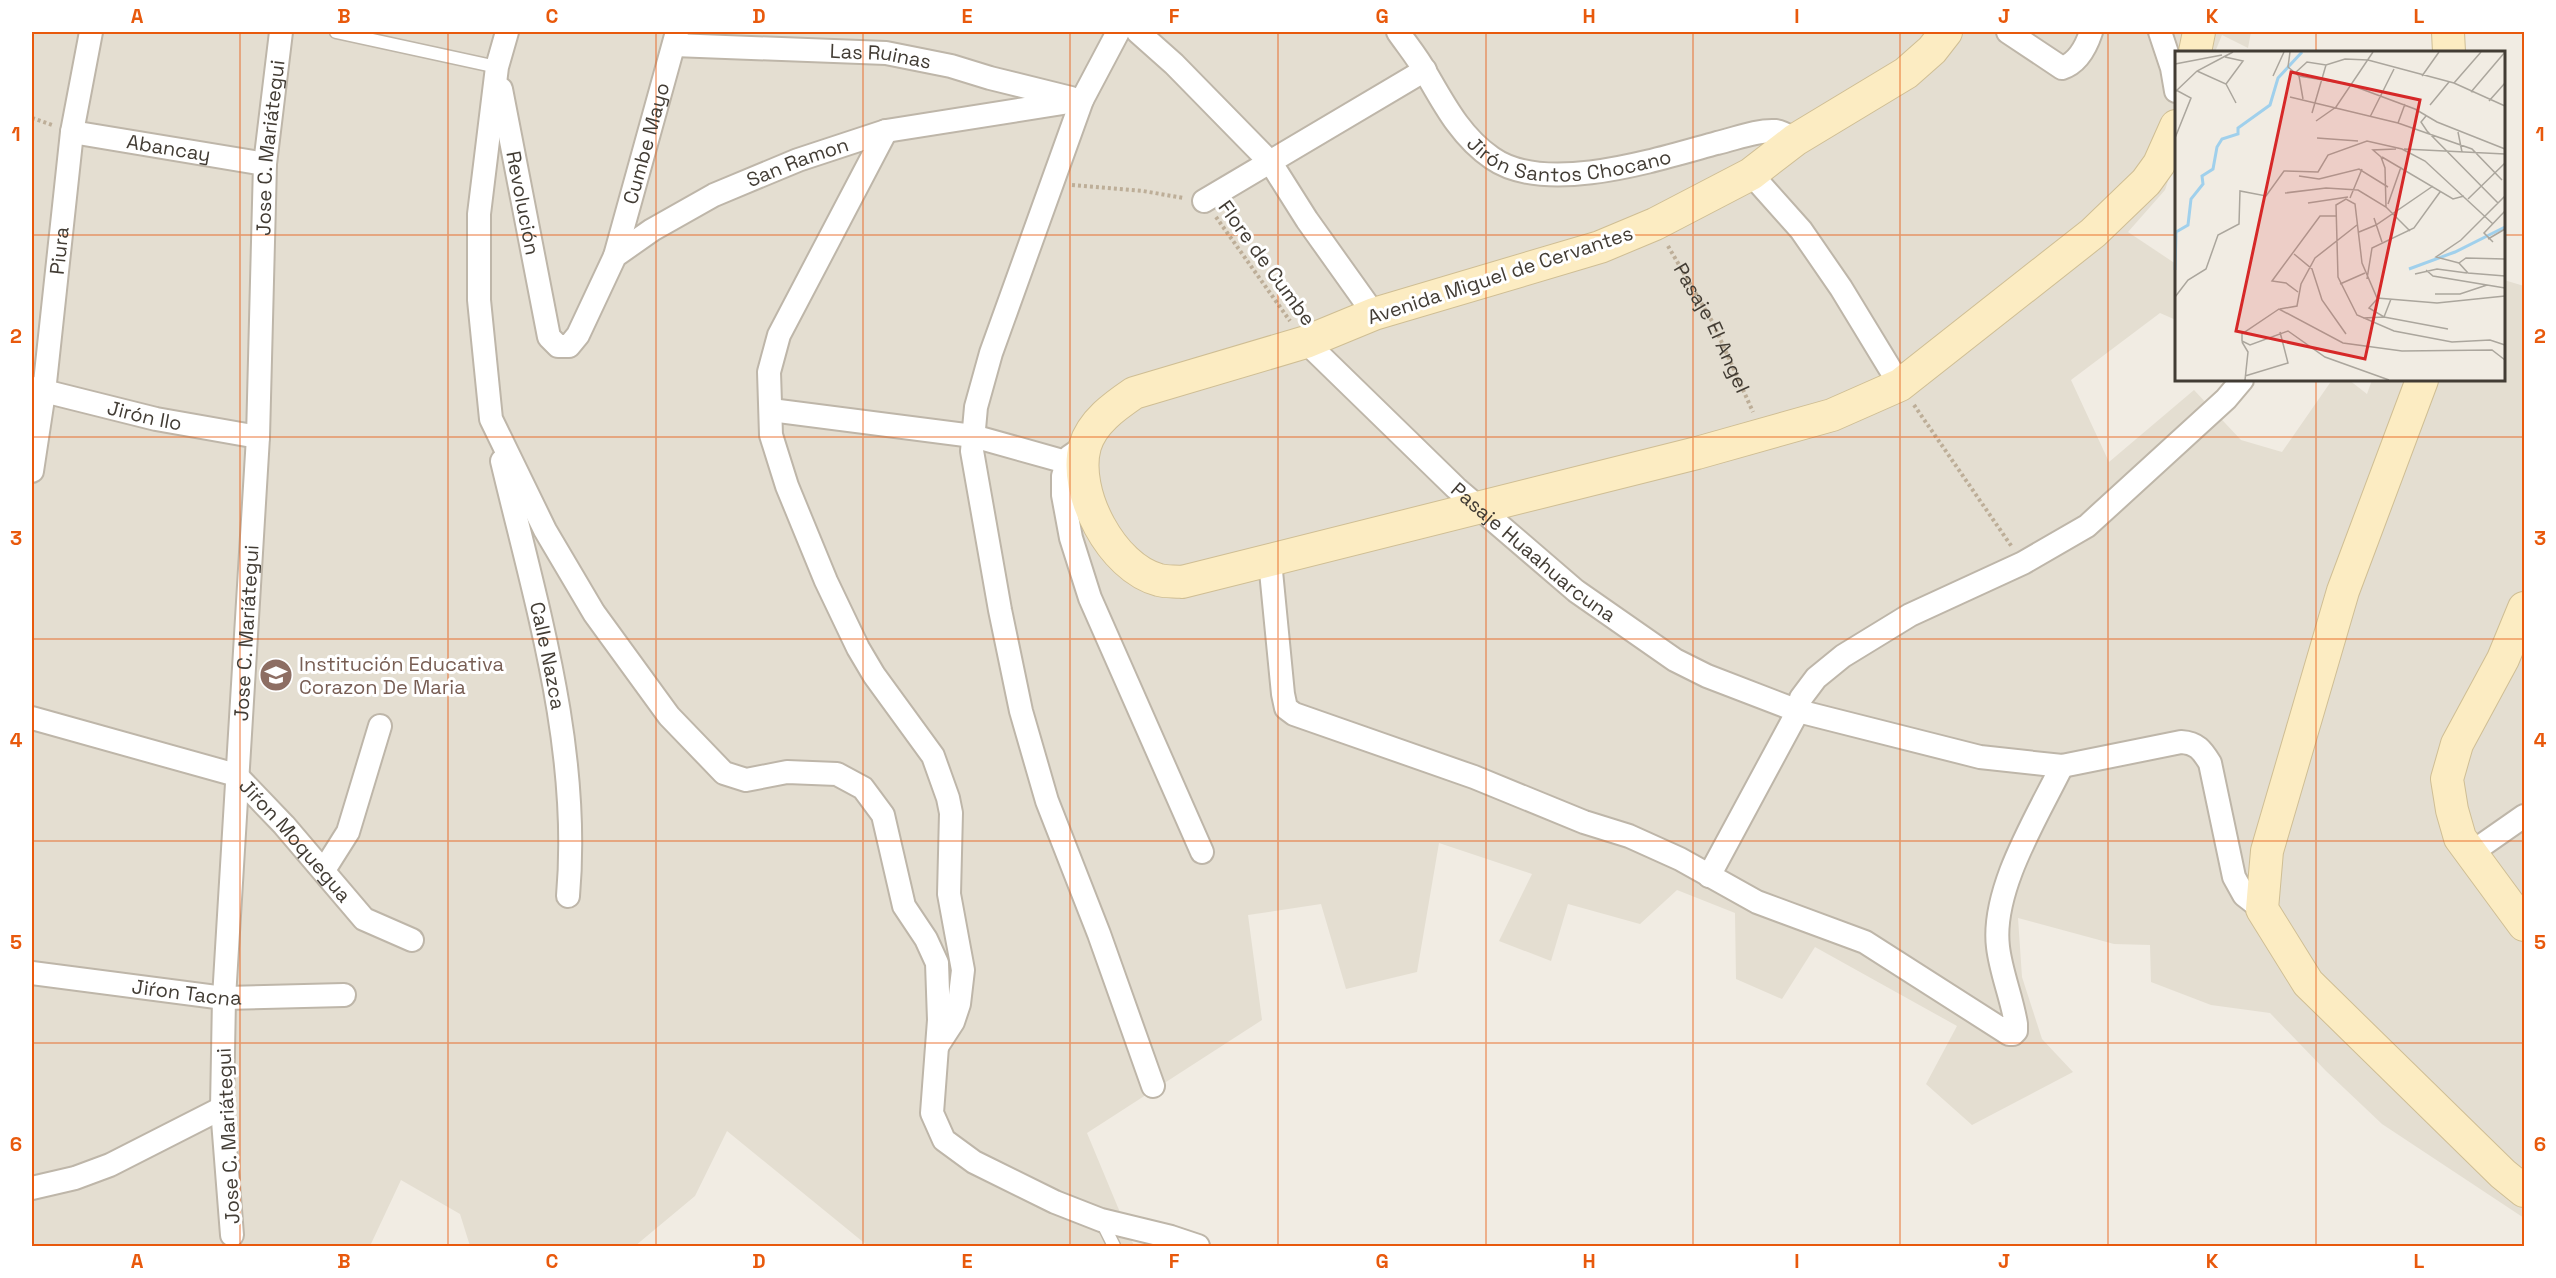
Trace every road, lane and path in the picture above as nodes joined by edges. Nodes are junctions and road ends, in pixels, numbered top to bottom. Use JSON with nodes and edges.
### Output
{"nodes":[{"id":1,"x":91,"y":32,"type":"edge"},
{"id":2,"x":280,"y":32,"type":"edge"},
{"id":3,"x":336,"y":32,"type":"edge"},
{"id":4,"x":491,"y":32,"type":"edge"},
{"id":5,"x":507,"y":32,"type":"edge"},
{"id":6,"x":1118,"y":32,"type":"edge"},
{"id":7,"x":1138,"y":32,"type":"edge"},
{"id":8,"x":1398,"y":32,"type":"edge"},
{"id":9,"x":1946,"y":32,"type":"edge"},
{"id":10,"x":2008,"y":32,"type":"edge"},
{"id":11,"x":2091,"y":32,"type":"edge"},
{"id":12,"x":2160,"y":32,"type":"edge"},
{"id":13,"x":2199,"y":32,"type":"edge"},
{"id":14,"x":2448,"y":32,"type":"edge"},
{"id":15,"x":675,"y":38,"type":"edge"},
{"id":16,"x":2195,"y":51,"type":"edge"},
{"id":17,"x":2449,"y":51,"type":"edge"},
{"id":18,"x":497,"y":67,"type":"junction"},
{"id":19,"x":1425,"y":70,"type":"junction"},
{"id":20,"x":2175,"y":85,"type":"edge"},
{"id":21,"x":1082,"y":100,"type":"junction"},
{"id":22,"x":2175,"y":128,"type":"edge"},
{"id":23,"x":885,"y":131,"type":"junction"},
{"id":24,"x":72,"y":132,"type":"junction"},
{"id":25,"x":1795,"y":140,"type":"junction"},
{"id":26,"x":1271,"y":163,"type":"junction"},
{"id":27,"x":265,"y":164,"type":"junction"},
{"id":28,"x":1751,"y":174,"type":"junction"},
{"id":29,"x":1054,"y":184,"type":"junction"},
{"id":30,"x":1204,"y":201,"type":"junction"},
{"id":31,"x":1655,"y":224,"type":"junction"},
{"id":32,"x":615,"y":256,"type":"junction"},
{"id":33,"x":1374,"y":314,"type":"junction"},
{"id":34,"x":578,"y":335,"type":"joint"},
{"id":35,"x":1306,"y":342,"type":"junction"},
{"id":36,"x":2241,"y":381,"type":"edge"},
{"id":37,"x":2422,"y":381,"type":"edge"},
{"id":38,"x":1900,"y":385,"type":"junction"},
{"id":39,"x":38,"y":390,"type":"edge"},
{"id":40,"x":771,"y":410,"type":"junction"},
{"id":41,"x":491,"y":419,"type":"junction"},
{"id":42,"x":1763,"y":435,"type":"junction"},
{"id":43,"x":974,"y":436,"type":"junction"},
{"id":44,"x":258,"y":437,"type":"junction"},
{"id":45,"x":1075,"y":454,"type":"junction"},
{"id":46,"x":32,"y":471,"type":"edge"},
{"id":47,"x":1480,"y":507,"type":"junction"},
{"id":48,"x":1270,"y":561,"type":"junction"},
{"id":49,"x":2023,"y":563,"type":"junction"},
{"id":50,"x":2524,"y":608,"type":"edge"},
{"id":51,"x":1798,"y":711,"type":"junction"},
{"id":52,"x":32,"y":718,"type":"edge"},
{"id":53,"x":380,"y":726,"type":"dead end"},
{"id":54,"x":2062,"y":766,"type":"junction"},
{"id":55,"x":236,"y":775,"type":"junction"},
{"id":56,"x":2524,"y":816,"type":"edge"},
{"id":57,"x":1202,"y":852,"type":"dead end"},
{"id":58,"x":2471,"y":853,"type":"junction"},
{"id":59,"x":324,"y":870,"type":"junction"},
{"id":60,"x":1709,"y":876,"type":"junction"},
{"id":61,"x":568,"y":896,"type":"dead end"},
{"id":62,"x":2262,"y":909,"type":"junction"},
{"id":63,"x":2524,"y":925,"type":"edge"},
{"id":64,"x":412,"y":940,"type":"dead end"},
{"id":65,"x":32,"y":973,"type":"edge"},
{"id":66,"x":344,"y":995,"type":"dead end"},
{"id":67,"x":224,"y":998,"type":"junction"},
{"id":68,"x":936,"y":1048,"type":"junction"},
{"id":69,"x":1153,"y":1086,"type":"dead end"},
{"id":70,"x":222,"y":1108,"type":"junction"},
{"id":71,"x":32,"y":1188,"type":"edge"},
{"id":72,"x":2524,"y":1191,"type":"edge"},
{"id":73,"x":1101,"y":1220,"type":"junction"},
{"id":74,"x":232,"y":1235,"type":"dead end"},
{"id":75,"x":1114,"y":1246,"type":"edge"},
{"id":76,"x":1198,"y":1246,"type":"edge"}],
"edges":[{"from":1,"to":24,"type":"street","name":"Piura"},
{"from":2,"to":27,"type":"street","name":"Jose C. Mariátegui"},
{"from":3,"to":18,"type":"lane"},
{"from":4,"to":18,"type":"street","name":"Revolución"},
{"from":5,"to":18,"type":"street"},
{"from":6,"to":21,"type":"street"},
{"from":7,"to":26,"type":"street"},
{"from":8,"to":19,"type":"street","name":"Jirón Santos Chocano"},
{"from":9,"to":25,"type":"street","name":"Avenida Miguel de Cervantes"},
{"from":10,"to":11,"type":"street"},
{"from":12,"to":20,"type":"street"},
{"from":13,"to":16,"type":"street"},
{"from":14,"to":17,"type":"street"},
{"from":15,"to":21,"type":"street","name":"Las Ruinas"},
{"from":15,"to":32,"type":"street","name":"Cumbe Mayo"},
{"from":18,"to":34,"type":"street","name":"Revolución"},
{"from":18,"to":41,"type":"street"},
{"from":19,"to":25,"type":"street","name":"Jirón Santos Chocano"},
{"from":19,"to":26,"type":"street"},
{"from":21,"to":23,"type":"street","name":"San Ramon"},
{"from":21,"to":29,"type":"street"},
{"from":22,"to":38,"type":"street"},
{"from":23,"to":32,"type":"street","name":"San Ramon"},
{"from":23,"to":40,"type":"street"},
{"from":24,"to":27,"type":"street","name":"Abancay"},
{"from":24,"to":39,"type":"street","name":"Piura"},
{"from":25,"to":28,"type":"street","name":"Avenida Miguel de Cervantes"},
{"from":26,"to":30,"type":"street"},
{"from":26,"to":33,"type":"street"},
{"from":27,"to":44,"type":"street","name":"Jose C. Mariátegui"},
{"from":28,"to":31,"type":"street","name":"Avenida Miguel de Cervantes"},
{"from":28,"to":38,"type":"street"},
{"from":29,"to":30,"type":"path"},
{"from":29,"to":43,"type":"street"},
{"from":30,"to":35,"type":"path","name":"Flore de Cumbe"},
{"from":31,"to":33,"type":"street","name":"Avenida Miguel de Cervantes"},
{"from":31,"to":42,"type":"path","name":"Pasaje El Angel"},
{"from":32,"to":34,"type":"street","name":"San Ramon"},
{"from":33,"to":35,"type":"street","name":"Avenida Miguel de Cervantes"},
{"from":35,"to":45,"type":"street","name":"Avenida Miguel de Cervantes"},
{"from":35,"to":47,"type":"street","name":"Pasaje Huaahuarcuna"},
{"from":36,"to":49,"type":"street"},
{"from":37,"to":62,"type":"street"},
{"from":38,"to":42,"type":"street"},
{"from":38,"to":49,"type":"path"},
{"from":39,"to":44,"type":"street","name":"Jirón Ilo"},
{"from":39,"to":46,"type":"street","name":"Piura"},
{"from":40,"to":43,"type":"street"},
{"from":40,"to":68,"type":"street"},
{"from":41,"to":61,"type":"street","name":"Calle Nazca"},
{"from":41,"to":68,"type":"street"},
{"from":42,"to":47,"type":"street"},
{"from":43,"to":45,"type":"street"},
{"from":43,"to":69,"type":"street"},
{"from":44,"to":55,"type":"street","name":"Jose C. Mariátegui"},
{"from":45,"to":48,"type":"street"},
{"from":45,"to":57,"type":"street"},
{"from":47,"to":48,"type":"street"},
{"from":47,"to":51,"type":"street","name":"Pasaje Huaahuarcuna"},
{"from":48,"to":60,"type":"street"},
{"from":49,"to":51,"type":"street"},
{"from":50,"to":58,"type":"street"},
{"from":51,"to":54,"type":"street","name":"Pasaje Huaahuarcuna"},
{"from":51,"to":60,"type":"street"},
{"from":52,"to":55,"type":"street","name":"Jiŕon Moquegua"},
{"from":53,"to":59,"type":"street"},
{"from":54,"to":60,"type":"street"},
{"from":54,"to":62,"type":"street","name":"Pasaje Huaahuarcuna"},
{"from":55,"to":59,"type":"street","name":"Jiŕon Moquegua"},
{"from":55,"to":67,"type":"street","name":"Jose C. Mariátegui"},
{"from":56,"to":58,"type":"street"},
{"from":58,"to":63,"type":"street"},
{"from":59,"to":64,"type":"street","name":"Jiŕon Moquegua"},
{"from":62,"to":72,"type":"street"},
{"from":65,"to":67,"type":"street","name":"Jiŕon Tacna"},
{"from":66,"to":67,"type":"street","name":"Jiŕon Tacna"},
{"from":67,"to":70,"type":"street","name":"Jose C. Mariátegui"},
{"from":68,"to":73,"type":"street"},
{"from":70,"to":71,"type":"street"},
{"from":70,"to":74,"type":"street","name":"Jose C. Mariátegui"},
{"from":73,"to":75,"type":"lane"},
{"from":73,"to":76,"type":"street"}]}
